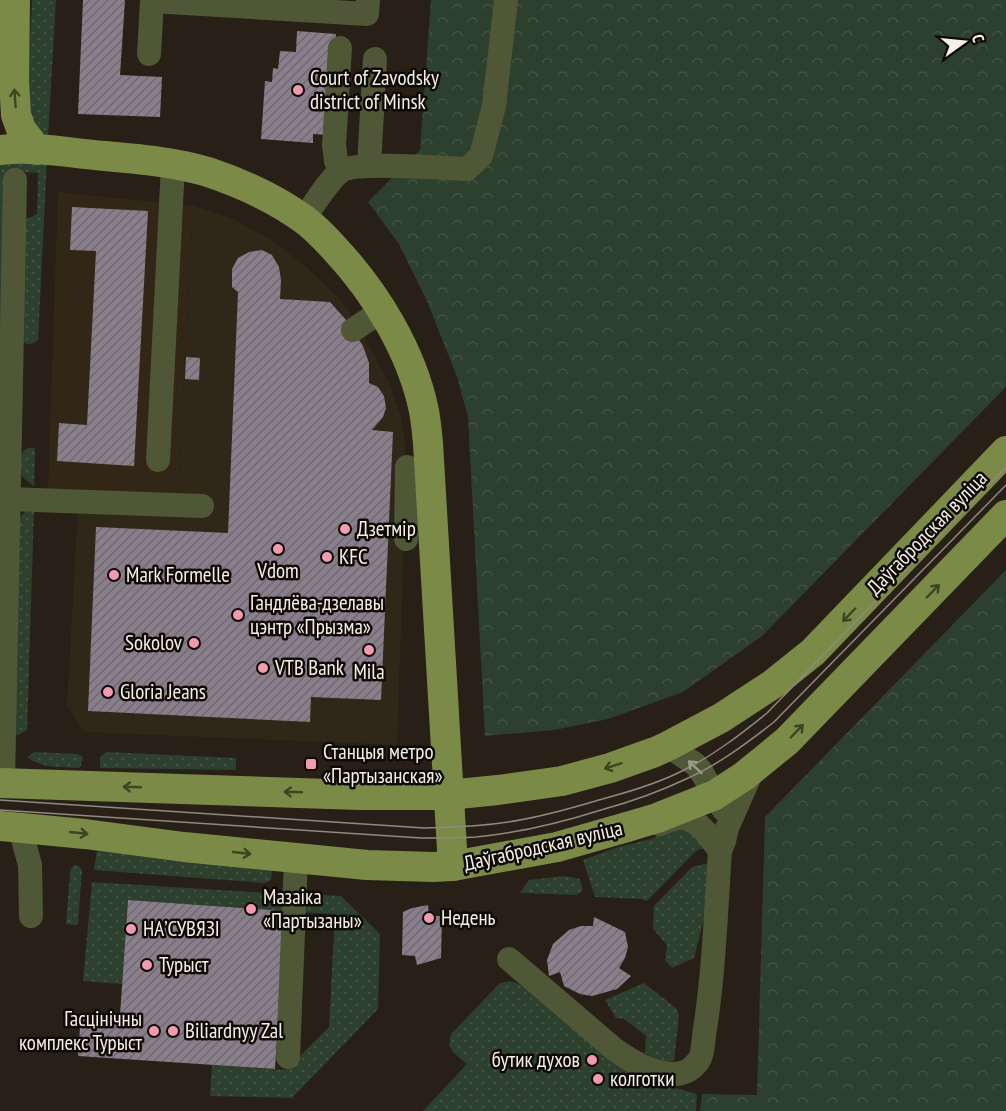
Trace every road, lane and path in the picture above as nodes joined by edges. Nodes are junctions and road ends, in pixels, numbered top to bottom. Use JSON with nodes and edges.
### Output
{"nodes":[{"id":1,"x":15,"y":0,"type":"edge"},
{"id":2,"x":368,"y":0,"type":"edge"},
{"id":3,"x":506,"y":0,"type":"edge"},
{"id":4,"x":340,"y":48,"type":"dead end"},
{"id":5,"x":149,"y":54,"type":"dead end"},
{"id":6,"x":375,"y":59,"type":"dead end"},
{"id":7,"x":0,"y":150,"type":"edge"},
{"id":8,"x":37,"y":150,"type":"junction"},
{"id":9,"x":173,"y":165,"type":"junction"},
{"id":10,"x":369,"y":166,"type":"junction"},
{"id":11,"x":340,"y":171,"type":"junction"},
{"id":12,"x":15,"y":180,"type":"dead end"},
{"id":13,"x":304,"y":219,"type":"junction"},
{"id":14,"x":383,"y":310,"type":"junction"},
{"id":15,"x":353,"y":330,"type":"dead end"},
{"id":16,"x":1006,"y":451,"type":"edge"},
{"id":17,"x":158,"y":460,"type":"dead end"},
{"id":18,"x":409,"y":467,"type":"junction"},
{"id":19,"x":8,"y":499,"type":"junction"},
{"id":20,"x":202,"y":506,"type":"dead end"},
{"id":21,"x":1006,"y":515,"type":"edge"},
{"id":22,"x":406,"y":539,"type":"dead end"},
{"id":23,"x":668,"y":746,"type":"junction"},
{"id":24,"x":753,"y":769,"type":"junction"},
{"id":25,"x":1,"y":783,"type":"edge"},
{"id":26,"x":448,"y":795,"type":"junction"},
{"id":27,"x":716,"y":795,"type":"junction"},
{"id":28,"x":10,"y":827,"type":"edge"},
{"id":29,"x":627,"y":827,"type":"junction"},
{"id":30,"x":727,"y":828,"type":"junction"},
{"id":31,"x":720,"y":851,"type":"junction"},
{"id":32,"x":296,"y":858,"type":"junction"},
{"id":33,"x":453,"y":866,"type":"junction"},
{"id":34,"x":31,"y":916,"type":"dead end"},
{"id":35,"x":509,"y":959,"type":"dead end"},
{"id":36,"x":288,"y":1057,"type":"dead end"}],
"edges":[{"from":8,"to":1,"type":"main road","one_way":true},
{"from":2,"to":5,"type":"lane"},
{"from":3,"to":10,"type":"lane"},
{"from":4,"to":11,"type":"lane"},
{"from":6,"to":10,"type":"lane"},
{"from":7,"to":8,"type":"main road"},
{"from":8,"to":9,"type":"main road"},
{"from":9,"to":13,"type":"main road"},
{"from":9,"to":17,"type":"lane"},
{"from":10,"to":11,"type":"lane"},
{"from":11,"to":13,"type":"lane"},
{"from":12,"to":19,"type":"lane"},
{"from":13,"to":14,"type":"main road"},
{"from":14,"to":15,"type":"lane"},
{"from":14,"to":18,"type":"main road"},
{"from":16,"to":23,"type":"main road","name":"Даўгабродская вуліца","one_way":true},
{"from":18,"to":22,"type":"lane"},
{"from":18,"to":26,"type":"main road"},
{"from":19,"to":20,"type":"lane"},
{"from":19,"to":25,"type":"lane"},
{"from":24,"to":21,"type":"main road","name":"Даўгабродская вуліца","one_way":true},
{"from":23,"to":26,"type":"main road","name":"Даўгабродская вуліца","one_way":true},
{"from":27,"to":23,"type":"lane","one_way":true},
{"from":24,"to":27,"type":"main road","name":"Даўгабродская вуліца"},
{"from":24,"to":30,"type":"lane"},
{"from":26,"to":25,"type":"main road","name":"Даўгабродская вуліца","one_way":true},
{"from":25,"to":28,"type":"main road"},
{"from":26,"to":33,"type":"main road"},
{"from":27,"to":29,"type":"main road","name":"Даўгабродская вуліца"},
{"from":27,"to":30,"type":"lane"},
{"from":28,"to":32,"type":"main road","name":"Даўгабродская вуліца","one_way":true},
{"from":28,"to":34,"type":"lane"},
{"from":29,"to":31,"type":"lane"},
{"from":29,"to":33,"type":"main road","name":"Даўгабродская вуліца"},
{"from":30,"to":31,"type":"lane"},
{"from":31,"to":35,"type":"lane"},
{"from":32,"to":33,"type":"main road","name":"Даўгабродская вуліца"},
{"from":32,"to":36,"type":"lane"}]}
